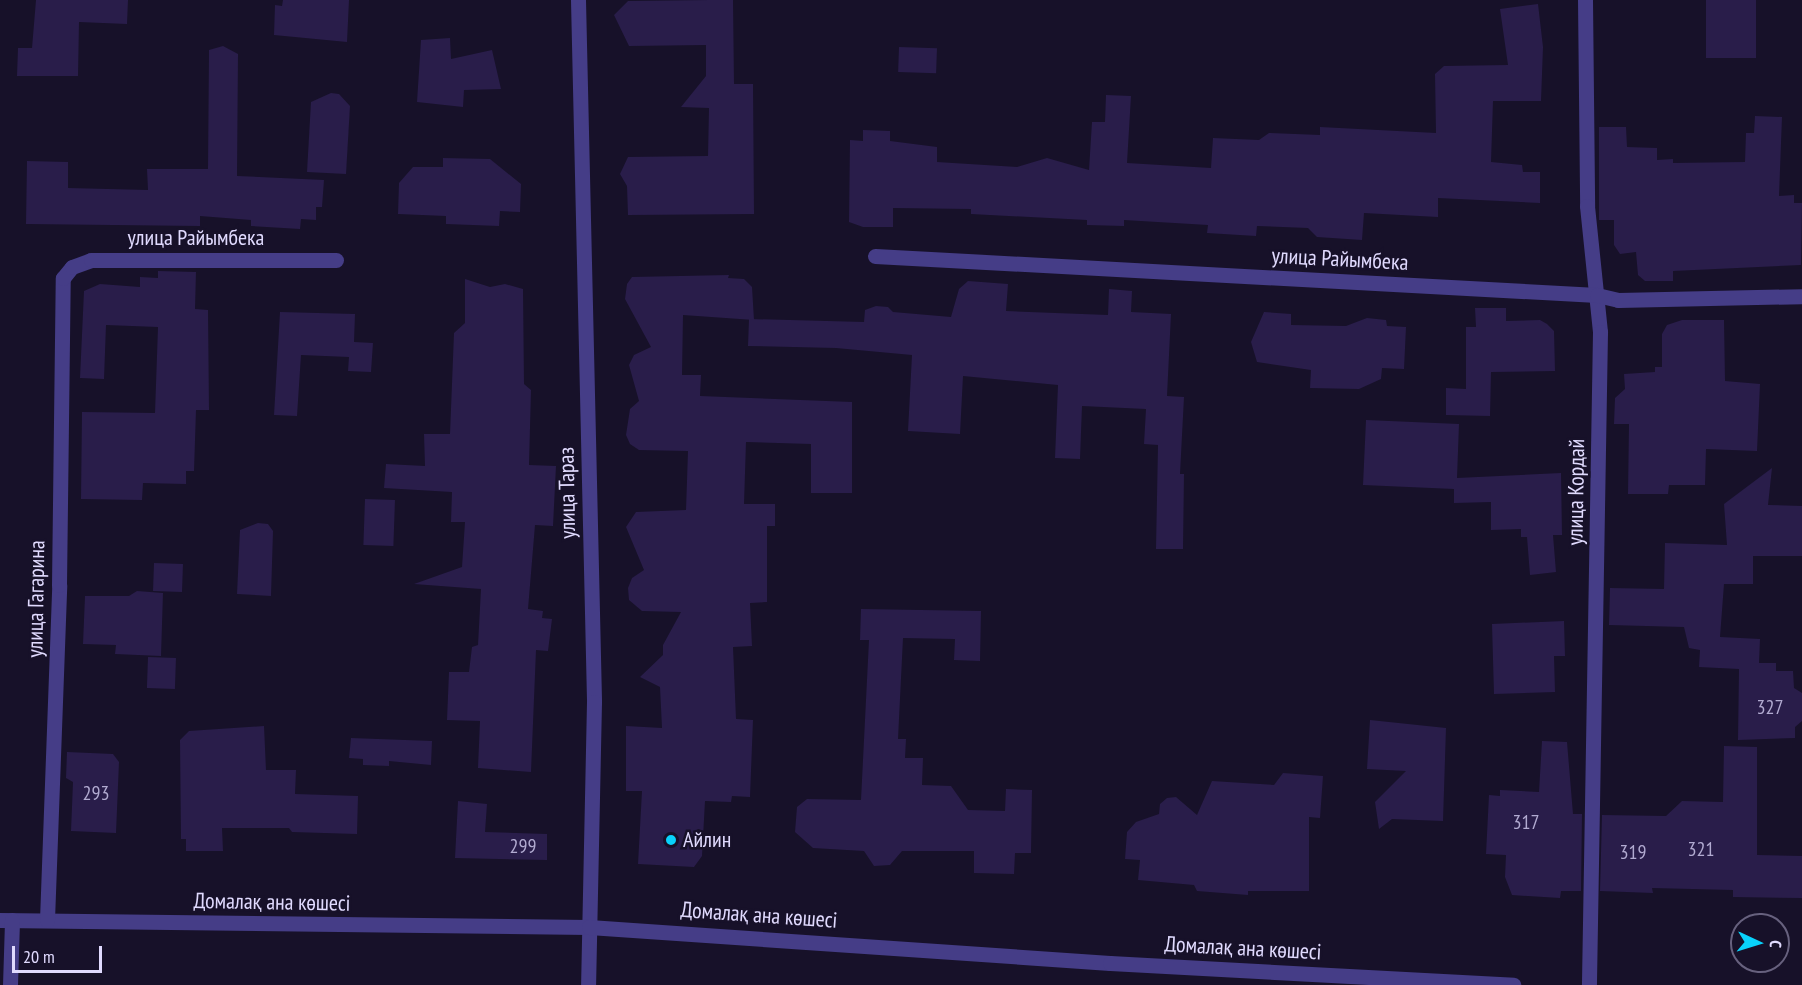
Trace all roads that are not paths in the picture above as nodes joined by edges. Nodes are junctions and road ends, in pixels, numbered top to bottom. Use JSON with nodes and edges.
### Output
{"nodes":[{"id":1,"x":578,"y":0,"type":"edge"},
{"id":2,"x":1585,"y":0,"type":"edge"},
{"id":3,"x":875,"y":256,"type":"dead end"},
{"id":4,"x":336,"y":260,"type":"dead end"},
{"id":5,"x":63,"y":278,"type":"joint"},
{"id":6,"x":1597,"y":295,"type":"junction"},
{"id":7,"x":1802,"y":296,"type":"edge"},
{"id":8,"x":6,"y":920,"type":"edge"},
{"id":9,"x":47,"y":920,"type":"junction"},
{"id":10,"x":589,"y":927,"type":"junction"},
{"id":11,"x":10,"y":985,"type":"edge"},
{"id":12,"x":588,"y":985,"type":"edge"},
{"id":13,"x":1514,"y":985,"type":"edge"},
{"id":14,"x":1589,"y":985,"type":"edge"}],
"edges":[{"from":1,"to":10,"type":"street","name":"улица Тараз"},
{"from":2,"to":6,"type":"street","name":"улица Кордай"},
{"from":3,"to":6,"type":"street","name":"улица Райымбека"},
{"from":4,"to":5,"type":"street","name":"улица Райымбека"},
{"from":5,"to":9,"type":"street","name":"улица Гагарина"},
{"from":6,"to":7,"type":"street","name":"улица Райымбека"},
{"from":6,"to":14,"type":"street","name":"улица Кордай"},
{"from":8,"to":9,"type":"street","name":"Домалақ ана көшесі"},
{"from":8,"to":11,"type":"street"},
{"from":9,"to":10,"type":"street","name":"Домалақ ана көшесі"},
{"from":10,"to":12,"type":"street","name":"улица Тараз"},
{"from":10,"to":13,"type":"street","name":"Домалақ ана көшесі"}]}
